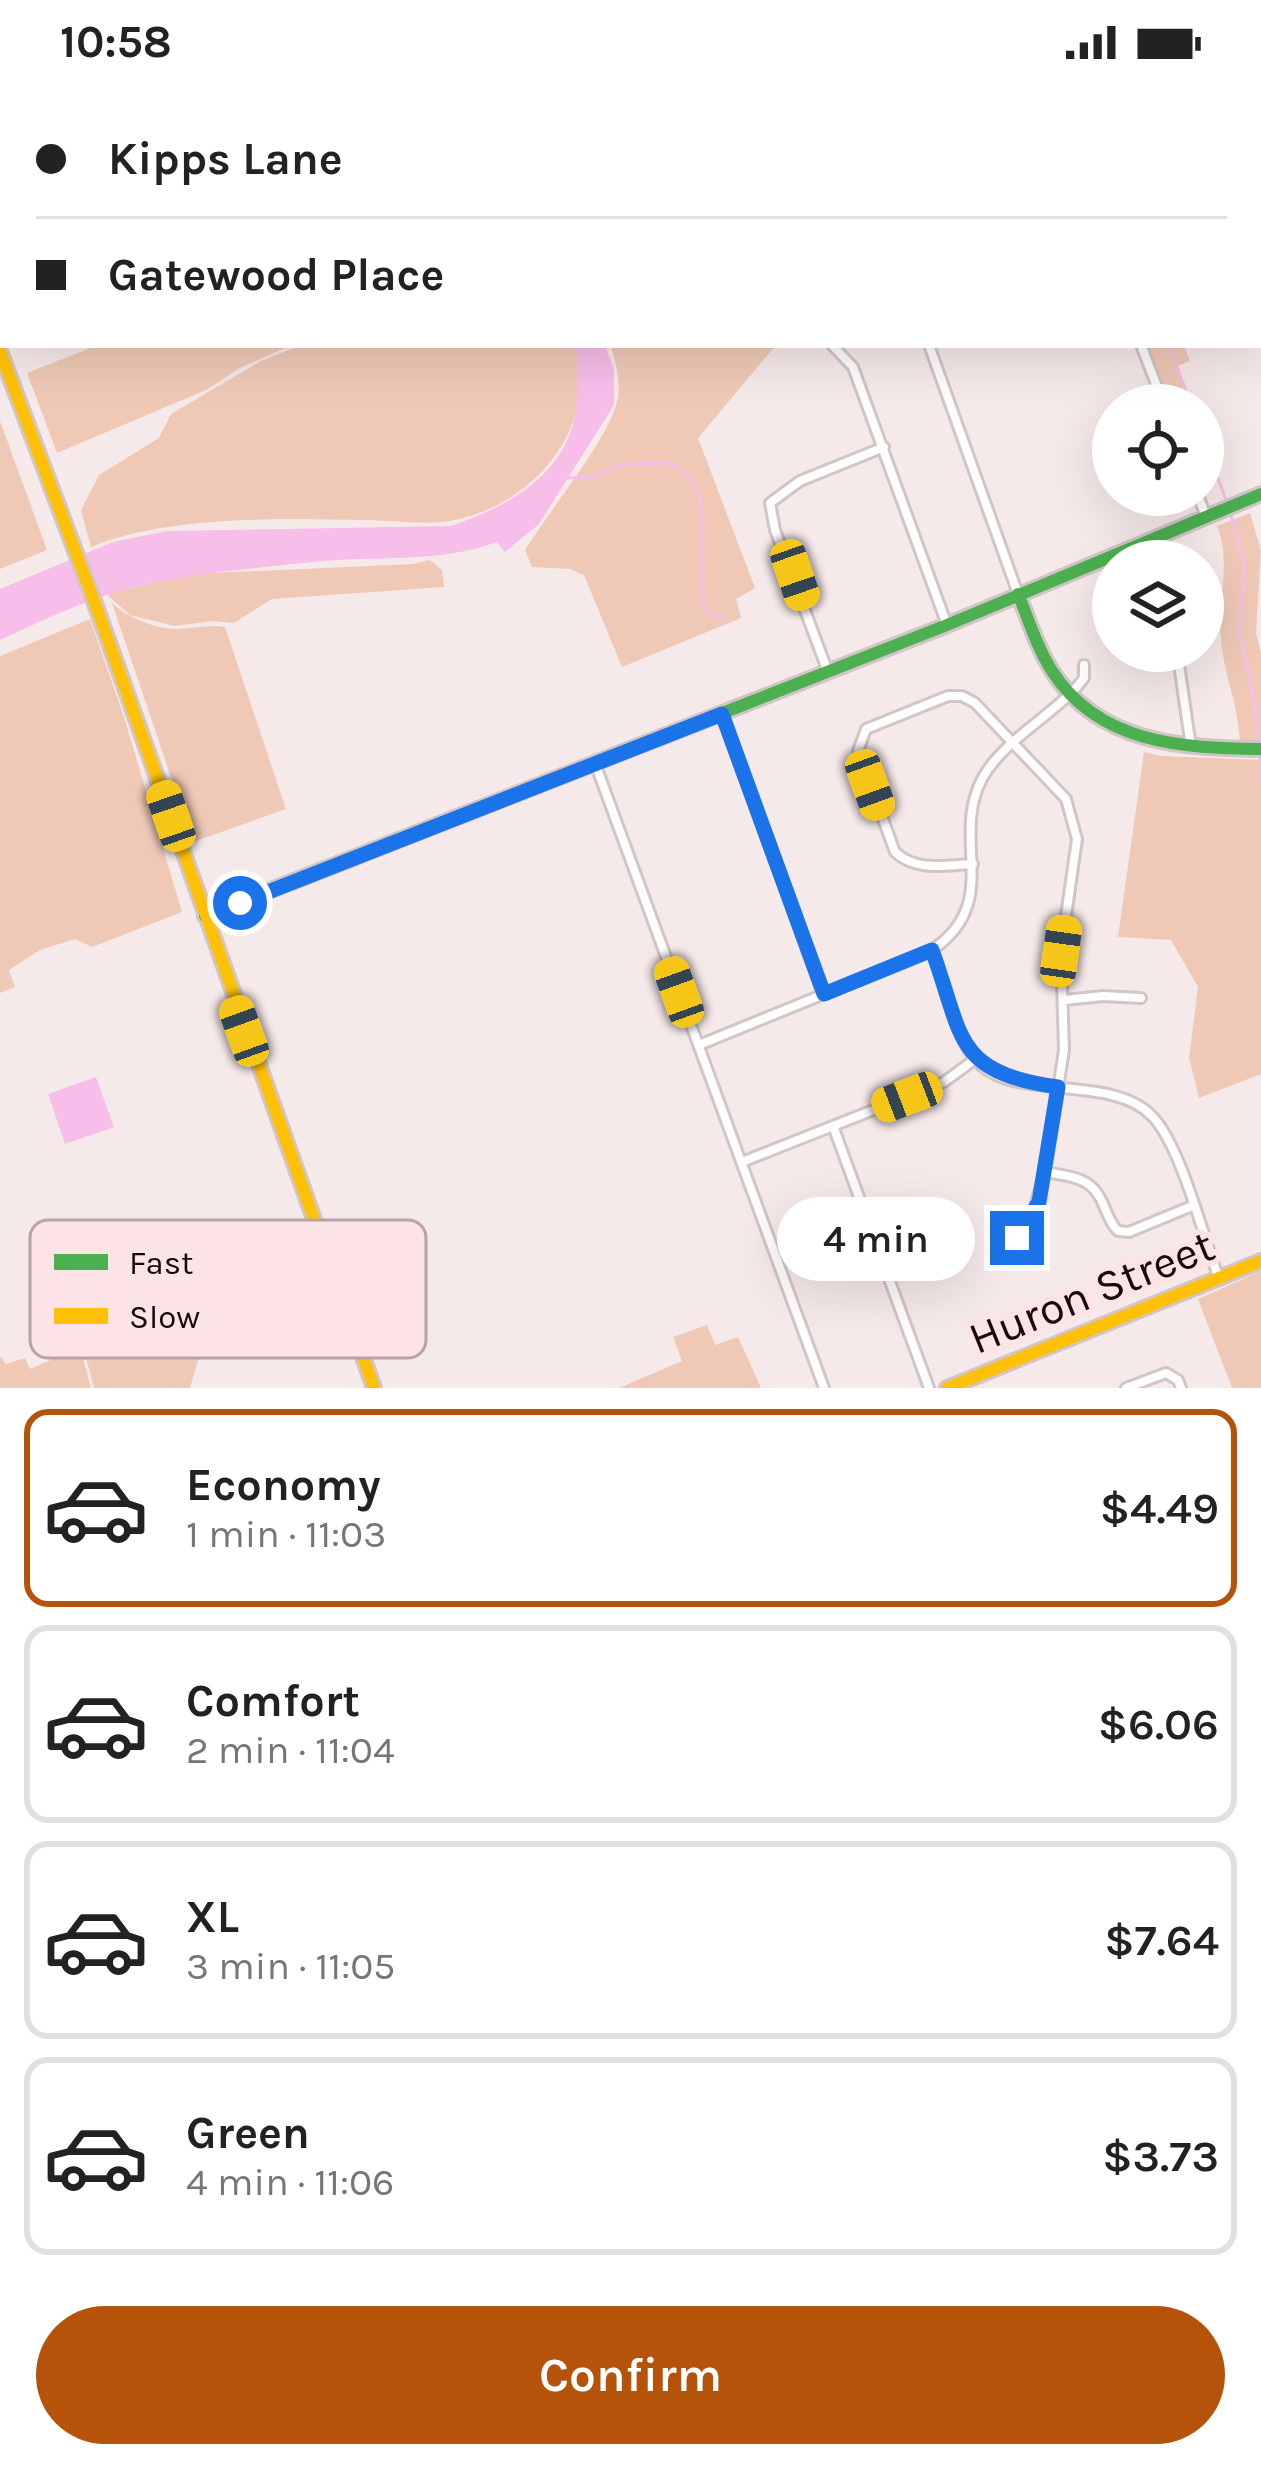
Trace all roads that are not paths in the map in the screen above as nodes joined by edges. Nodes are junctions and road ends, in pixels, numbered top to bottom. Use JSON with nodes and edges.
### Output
{"nodes":[{"id":1,"x":835,"y":348,"type":"edge"},
{"id":2,"x":930,"y":348,"type":"edge"},
{"id":3,"x":1143,"y":348,"type":"edge"},
{"id":4,"x":0,"y":351,"type":"edge"},
{"id":5,"x":1156,"y":384,"type":"edge"},
{"id":6,"x":884,"y":447,"type":"junction"},
{"id":7,"x":1261,"y":494,"type":"edge"},
{"id":8,"x":1206,"y":517,"type":"joint"},
{"id":9,"x":1018,"y":594,"type":"junction"},
{"id":10,"x":947,"y":625,"type":"junction"},
{"id":11,"x":1084,"y":665,"type":"dead end"},
{"id":12,"x":828,"y":672,"type":"junction"},
{"id":13,"x":1180,"y":672,"type":"edge"},
{"id":14,"x":1070,"y":695,"type":"junction"},
{"id":15,"x":722,"y":714,"type":"junction"},
{"id":16,"x":1015,"y":744,"type":"junction"},
{"id":17,"x":1191,"y":748,"type":"junction"},
{"id":18,"x":1258,"y":748,"type":"edge"},
{"id":19,"x":595,"y":764,"type":"junction"},
{"id":20,"x":973,"y":864,"type":"junction"},
{"id":21,"x":205,"y":916,"type":"junction"},
{"id":22,"x":932,"y":950,"type":"junction"},
{"id":23,"x":824,"y":994,"type":"junction"},
{"id":24,"x":1141,"y":998,"type":"dead end"},
{"id":25,"x":1065,"y":1000,"type":"junction"},
{"id":26,"x":699,"y":1045,"type":"junction"},
{"id":27,"x":974,"y":1060,"type":"junction"},
{"id":28,"x":1058,"y":1087,"type":"junction"},
{"id":29,"x":833,"y":1126,"type":"junction"},
{"id":30,"x":742,"y":1162,"type":"junction"},
{"id":31,"x":1045,"y":1172,"type":"junction"},
{"id":32,"x":1192,"y":1206,"type":"junction"},
{"id":33,"x":314,"y":1220,"type":"edge"},
{"id":34,"x":996,"y":1257,"type":"dead end"},
{"id":35,"x":1261,"y":1261,"type":"edge"},
{"id":36,"x":1219,"y":1280,"type":"junction"},
{"id":37,"x":363,"y":1358,"type":"edge"},
{"id":38,"x":374,"y":1388,"type":"edge"},
{"id":39,"x":824,"y":1388,"type":"edge"},
{"id":40,"x":929,"y":1388,"type":"edge"},
{"id":41,"x":947,"y":1388,"type":"edge"},
{"id":42,"x":1126,"y":1388,"type":"edge"},
{"id":43,"x":1181,"y":1388,"type":"edge"}],
"edges":[{"from":1,"to":6,"type":"street"},
{"from":2,"to":9,"type":"street"},
{"from":3,"to":5,"type":"street"},
{"from":4,"to":21,"type":"street"},
{"from":6,"to":10,"type":"street"},
{"from":6,"to":12,"type":"street"},
{"from":7,"to":8,"type":"street"},
{"from":8,"to":9,"type":"street"},
{"from":9,"to":10,"type":"street"},
{"from":9,"to":14,"type":"street"},
{"from":10,"to":12,"type":"street"},
{"from":11,"to":14,"type":"street"},
{"from":12,"to":15,"type":"street"},
{"from":13,"to":17,"type":"street"},
{"from":14,"to":16,"type":"street"},
{"from":14,"to":17,"type":"street"},
{"from":15,"to":19,"type":"street"},
{"from":15,"to":23,"type":"street"},
{"from":16,"to":20,"type":"street"},
{"from":16,"to":20,"type":"street"},
{"from":16,"to":25,"type":"street"},
{"from":17,"to":18,"type":"street"},
{"from":19,"to":21,"type":"street"},
{"from":19,"to":26,"type":"street"},
{"from":20,"to":22,"type":"street"},
{"from":21,"to":33,"type":"street"},
{"from":22,"to":23,"type":"street"},
{"from":22,"to":27,"type":"street"},
{"from":23,"to":26,"type":"street"},
{"from":24,"to":25,"type":"street"},
{"from":25,"to":28,"type":"street"},
{"from":26,"to":30,"type":"street"},
{"from":27,"to":28,"type":"street"},
{"from":27,"to":29,"type":"street"},
{"from":28,"to":31,"type":"street"},
{"from":28,"to":32,"type":"street"},
{"from":29,"to":30,"type":"street"},
{"from":29,"to":40,"type":"street"},
{"from":30,"to":39,"type":"street"},
{"from":31,"to":32,"type":"street"},
{"from":31,"to":34,"type":"street"},
{"from":32,"to":36,"type":"street"},
{"from":35,"to":36,"type":"street","name":"Huron Street"},
{"from":36,"to":41,"type":"street","name":"Huron Street"},
{"from":37,"to":38,"type":"street"},
{"from":42,"to":43,"type":"street"}]}
